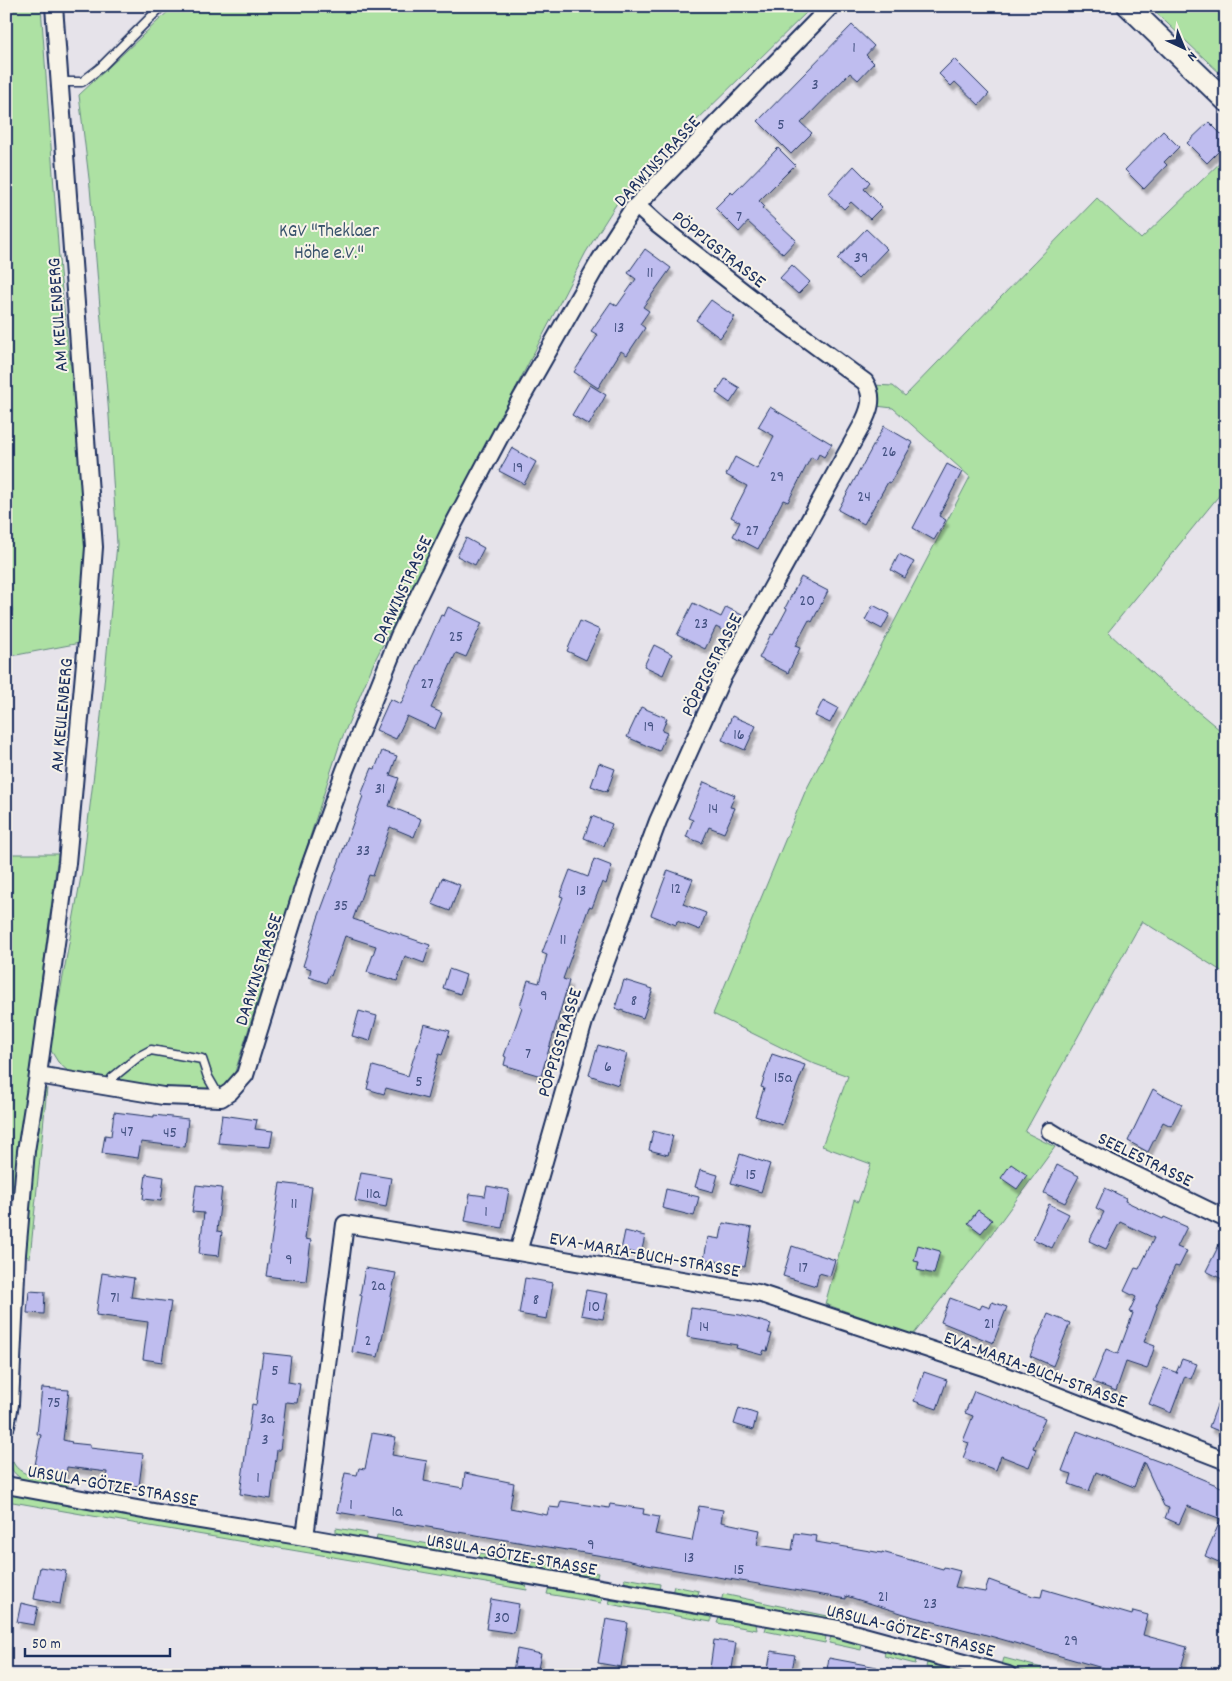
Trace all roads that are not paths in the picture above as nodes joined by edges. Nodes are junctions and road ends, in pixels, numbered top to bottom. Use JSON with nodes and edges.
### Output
{"nodes":[{"id":1,"x":54,"y":6,"type":"edge"},
{"id":2,"x":162,"y":6,"type":"edge"},
{"id":3,"x":831,"y":6,"type":"edge"},
{"id":4,"x":1128,"y":6,"type":"edge"},
{"id":5,"x":59,"y":82,"type":"junction"},
{"id":6,"x":1226,"y":100,"type":"edge"},
{"id":7,"x":637,"y":206,"type":"junction"},
{"id":8,"x":38,"y":1075,"type":"junction"},
{"id":9,"x":109,"y":1088,"type":"junction"},
{"id":10,"x":221,"y":1098,"type":"junction"},
{"id":11,"x":1050,"y":1131,"type":"dead end"},
{"id":12,"x":1226,"y":1219,"type":"edge"},
{"id":13,"x":518,"y":1252,"type":"junction"},
{"id":14,"x":6,"y":1426,"type":"edge"},
{"id":15,"x":1226,"y":1461,"type":"edge"},
{"id":16,"x":6,"y":1485,"type":"edge"},
{"id":17,"x":305,"y":1537,"type":"junction"},
{"id":18,"x":1008,"y":1675,"type":"edge"}],
"edges":[{"from":1,"to":5,"type":"street","name":"AM KEULENBERG"},
{"from":2,"to":5,"type":"lane"},
{"from":3,"to":7,"type":"street","name":"DARWINSTRASSE"},
{"from":4,"to":6,"type":"street"},
{"from":5,"to":8,"type":"street","name":"AM KEULENBERG"},
{"from":7,"to":10,"type":"street","name":"DARWINSTRASSE"},
{"from":7,"to":13,"type":"street","name":"PÖPPIGSTRASSE"},
{"from":8,"to":9,"type":"street"},
{"from":8,"to":14,"type":"street","name":"AM KEULENBERG"},
{"from":9,"to":10,"type":"street"},
{"from":9,"to":10,"type":"lane"},
{"from":11,"to":12,"type":"street","name":"SEELESTRASSE"},
{"from":13,"to":15,"type":"street","name":"EVA-MARIA-BUCH-STRASSE"},
{"from":13,"to":17,"type":"street","name":"EVA-MARIA-BUCH-STRASSE"},
{"from":16,"to":17,"type":"street","name":"URSULA-GÖTZE-STRASSE"},
{"from":17,"to":18,"type":"street","name":"URSULA-GÖTZE-STRASSE"}]}
